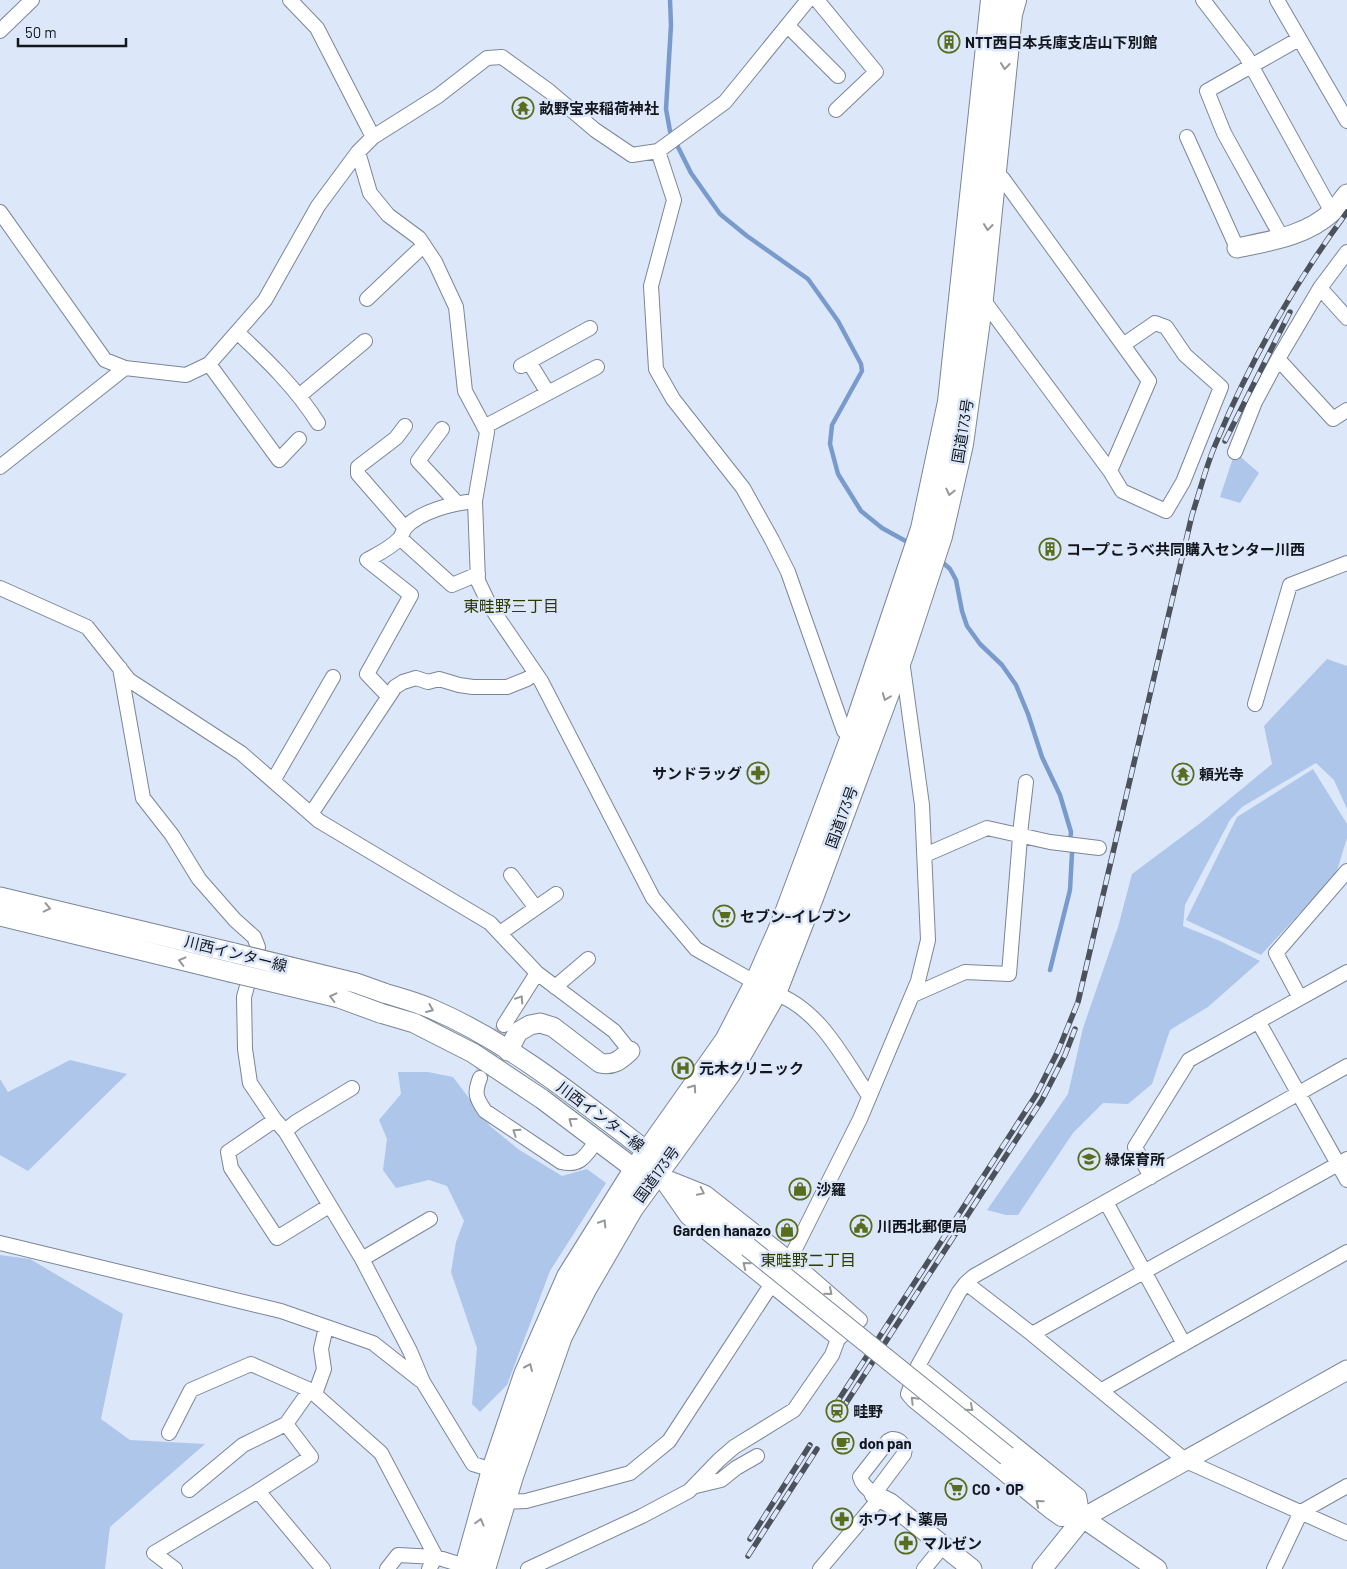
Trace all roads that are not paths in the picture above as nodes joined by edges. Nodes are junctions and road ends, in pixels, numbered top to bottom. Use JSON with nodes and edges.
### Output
{"nodes":[{"id":1,"x":32,"y":0,"type":"edge"},
{"id":2,"x":290,"y":0,"type":"edge"},
{"id":3,"x":808,"y":0,"type":"edge"},
{"id":4,"x":817,"y":0,"type":"edge"},
{"id":5,"x":993,"y":0,"type":"edge"},
{"id":6,"x":1014,"y":0,"type":"edge"},
{"id":7,"x":1203,"y":0,"type":"edge"},
{"id":8,"x":1277,"y":0,"type":"edge"},
{"id":9,"x":788,"y":26,"type":"junction"},
{"id":10,"x":0,"y":31,"type":"edge"},
{"id":11,"x":1299,"y":39,"type":"junction"},
{"id":12,"x":1250,"y":66,"type":"junction"},
{"id":13,"x":838,"y":76,"type":"dead end"},
{"id":14,"x":836,"y":110,"type":"dead end"},
{"id":15,"x":1347,"y":121,"type":"edge"},
{"id":16,"x":373,"y":137,"type":"junction"},
{"id":17,"x":1187,"y":137,"type":"dead end"},
{"id":18,"x":658,"y":151,"type":"junction"},
{"id":19,"x":358,"y":152,"type":"junction"},
{"id":20,"x":994,"y":171,"type":"junction"},
{"id":21,"x":1347,"y":194,"type":"edge"},
{"id":22,"x":0,"y":212,"type":"edge"},
{"id":23,"x":1332,"y":212,"type":"junction"},
{"id":24,"x":1282,"y":238,"type":"junction"},
{"id":25,"x":424,"y":246,"type":"junction"},
{"id":26,"x":1237,"y":248,"type":"joint"},
{"id":27,"x":1347,"y":252,"type":"edge"},
{"id":28,"x":1320,"y":288,"type":"junction"},
{"id":29,"x":980,"y":298,"type":"junction"},
{"id":30,"x":367,"y":299,"type":"dead end"},
{"id":31,"x":1347,"y":318,"type":"edge"},
{"id":32,"x":590,"y":328,"type":"dead end"},
{"id":33,"x":237,"y":332,"type":"junction"},
{"id":34,"x":365,"y":341,"type":"dead end"},
{"id":35,"x":1123,"y":345,"type":"junction"},
{"id":36,"x":1278,"y":359,"type":"junction"},
{"id":37,"x":209,"y":364,"type":"junction"},
{"id":38,"x":597,"y":367,"type":"dead end"},
{"id":39,"x":125,"y":368,"type":"junction"},
{"id":40,"x":548,"y":393,"type":"junction"},
{"id":41,"x":299,"y":396,"type":"junction"},
{"id":42,"x":1347,"y":410,"type":"edge"},
{"id":43,"x":318,"y":423,"type":"dead end"},
{"id":44,"x":406,"y":426,"type":"dead end"},
{"id":45,"x":484,"y":427,"type":"junction"},
{"id":46,"x":442,"y":430,"type":"dead end"},
{"id":47,"x":299,"y":438,"type":"dead end"},
{"id":48,"x":1235,"y":452,"type":"dead end"},
{"id":49,"x":0,"y":467,"type":"edge"},
{"id":50,"x":1110,"y":471,"type":"junction"},
{"id":51,"x":474,"y":501,"type":"junction"},
{"id":52,"x":457,"y":503,"type":"junction"},
{"id":53,"x":402,"y":533,"type":"junction"},
{"id":54,"x":1347,"y":563,"type":"edge"},
{"id":55,"x":478,"y":574,"type":"junction"},
{"id":56,"x":0,"y":588,"type":"edge"},
{"id":57,"x":901,"y":654,"type":"junction"},
{"id":58,"x":120,"y":668,"type":"junction"},
{"id":59,"x":535,"y":673,"type":"junction"},
{"id":60,"x":333,"y":677,"type":"dead end"},
{"id":61,"x":388,"y":696,"type":"junction"},
{"id":62,"x":1255,"y":704,"type":"dead end"},
{"id":63,"x":860,"y":741,"type":"junction"},
{"id":64,"x":273,"y":781,"type":"junction"},
{"id":65,"x":1026,"y":782,"type":"dead end"},
{"id":66,"x":311,"y":814,"type":"junction"},
{"id":67,"x":1020,"y":836,"type":"junction"},
{"id":68,"x":1099,"y":848,"type":"dead end"},
{"id":69,"x":925,"y":855,"type":"junction"},
{"id":70,"x":1347,"y":871,"type":"edge"},
{"id":71,"x":511,"y":876,"type":"dead end"},
{"id":72,"x":556,"y":894,"type":"dead end"},
{"id":73,"x":0,"y":897,"type":"edge"},
{"id":74,"x":536,"y":908,"type":"junction"},
{"id":75,"x":0,"y":916,"type":"edge"},
{"id":76,"x":500,"y":934,"type":"junction"},
{"id":77,"x":588,"y":959,"type":"dead end"},
{"id":78,"x":537,"y":972,"type":"junction"},
{"id":79,"x":1347,"y":972,"type":"edge"},
{"id":80,"x":555,"y":987,"type":"junction"},
{"id":81,"x":765,"y":988,"type":"junction"},
{"id":82,"x":912,"y":995,"type":"junction"},
{"id":83,"x":1300,"y":998,"type":"junction"},
{"id":84,"x":1258,"y":1021,"type":"junction"},
{"id":85,"x":504,"y":1025,"type":"tunnel mouth"},
{"id":86,"x":508,"y":1051,"type":"junction"},
{"id":87,"x":630,"y":1051,"type":"joint"},
{"id":88,"x":1347,"y":1066,"type":"edge"},
{"id":89,"x":480,"y":1078,"type":"tunnel mouth"},
{"id":90,"x":352,"y":1088,"type":"dead end"},
{"id":91,"x":1299,"y":1093,"type":"junction"},
{"id":92,"x":869,"y":1096,"type":"junction"},
{"id":93,"x":275,"y":1120,"type":"junction"},
{"id":94,"x":285,"y":1131,"type":"junction"},
{"id":95,"x":597,"y":1140,"type":"junction"},
{"id":96,"x":1343,"y":1161,"type":"edge"},
{"id":97,"x":647,"y":1165,"type":"junction"},
{"id":98,"x":1151,"y":1178,"type":"junction"},
{"id":99,"x":1347,"y":1180,"type":"edge"},
{"id":100,"x":1106,"y":1202,"type":"junction"},
{"id":101,"x":330,"y":1206,"type":"junction"},
{"id":102,"x":430,"y":1219,"type":"dead end"},
{"id":103,"x":0,"y":1243,"type":"edge"},
{"id":104,"x":1347,"y":1252,"type":"edge"},
{"id":105,"x":362,"y":1259,"type":"junction"},
{"id":106,"x":790,"y":1259,"type":"junction"},
{"id":107,"x":1144,"y":1271,"type":"junction"},
{"id":108,"x":966,"y":1283,"type":"junction"},
{"id":109,"x":771,"y":1285,"type":"junction"},
{"id":110,"x":326,"y":1327,"type":"junction"},
{"id":111,"x":1032,"y":1334,"type":"junction"},
{"id":112,"x":838,"y":1339,"type":"junction"},
{"id":113,"x":1184,"y":1344,"type":"junction"},
{"id":114,"x":918,"y":1366,"type":"junction"},
{"id":115,"x":1347,"y":1370,"type":"edge"},
{"id":116,"x":423,"y":1382,"type":"junction"},
{"id":117,"x":1102,"y":1390,"type":"junction"},
{"id":118,"x":313,"y":1392,"type":"junction"},
{"id":119,"x":286,"y":1424,"type":"junction"},
{"id":120,"x":169,"y":1433,"type":"dead end"},
{"id":121,"x":757,"y":1456,"type":"dead end"},
{"id":122,"x":1186,"y":1461,"type":"junction"},
{"id":123,"x":502,"y":1473,"type":"junction"},
{"id":124,"x":695,"y":1486,"type":"junction"},
{"id":125,"x":1347,"y":1486,"type":"edge"},
{"id":126,"x":189,"y":1490,"type":"dead end"},
{"id":127,"x":258,"y":1491,"type":"junction"},
{"id":128,"x":877,"y":1496,"type":"junction"},
{"id":129,"x":504,"y":1502,"type":"junction"},
{"id":130,"x":1301,"y":1512,"type":"junction"},
{"id":131,"x":1083,"y":1518,"type":"junction"},
{"id":132,"x":1347,"y":1533,"type":"edge"},
{"id":133,"x":943,"y":1546,"type":"junction"},
{"id":134,"x":433,"y":1563,"type":"edge"},
{"id":135,"x":473,"y":1568,"type":"edge"},
{"id":136,"x":175,"y":1569,"type":"edge"},
{"id":137,"x":324,"y":1569,"type":"edge"},
{"id":138,"x":387,"y":1569,"type":"edge"},
{"id":139,"x":528,"y":1569,"type":"edge"},
{"id":140,"x":820,"y":1569,"type":"edge"},
{"id":141,"x":924,"y":1569,"type":"edge"},
{"id":142,"x":972,"y":1569,"type":"edge"},
{"id":143,"x":1042,"y":1569,"type":"edge"},
{"id":144,"x":1157,"y":1569,"type":"edge"},
{"id":145,"x":1274,"y":1569,"type":"edge"}],
"edges":[{"from":1,"to":10,"type":"street"},
{"from":2,"to":16,"type":"street"},
{"from":3,"to":9,"type":"street"},
{"from":4,"to":14,"type":"street"},
{"from":5,"to":63,"type":"highway","name":"国道173号"},
{"from":6,"to":20,"type":"highway","name":"国道173号","one_way":true},
{"from":7,"to":12,"type":"street"},
{"from":8,"to":11,"type":"street"},
{"from":9,"to":13,"type":"street"},
{"from":9,"to":18,"type":"street"},
{"from":11,"to":12,"type":"street"},
{"from":11,"to":15,"type":"street"},
{"from":12,"to":23,"type":"street"},
{"from":12,"to":24,"type":"street"},
{"from":16,"to":18,"type":"street"},
{"from":16,"to":19,"type":"street"},
{"from":17,"to":26,"type":"street"},
{"from":18,"to":63,"type":"street"},
{"from":19,"to":25,"type":"street"},
{"from":19,"to":33,"type":"street"},
{"from":20,"to":29,"type":"highway","name":"国道173号","one_way":true},
{"from":20,"to":35,"type":"street"},
{"from":21,"to":23,"type":"street"},
{"from":22,"to":39,"type":"street"},
{"from":23,"to":24,"type":"street"},
{"from":24,"to":26,"type":"street"},
{"from":25,"to":30,"type":"street"},
{"from":25,"to":45,"type":"street"},
{"from":27,"to":28,"type":"street"},
{"from":28,"to":31,"type":"street"},
{"from":28,"to":36,"type":"street"},
{"from":29,"to":50,"type":"street"},
{"from":29,"to":57,"type":"highway","name":"国道173号","one_way":true},
{"from":32,"to":40,"type":"street"},
{"from":33,"to":37,"type":"street"},
{"from":33,"to":41,"type":"street"},
{"from":34,"to":41,"type":"street"},
{"from":35,"to":50,"type":"street"},
{"from":35,"to":50,"type":"street"},
{"from":36,"to":42,"type":"street"},
{"from":36,"to":48,"type":"street"},
{"from":37,"to":39,"type":"street"},
{"from":37,"to":47,"type":"street"},
{"from":38,"to":40,"type":"street"},
{"from":39,"to":49,"type":"street"},
{"from":40,"to":45,"type":"street"},
{"from":41,"to":43,"type":"street"},
{"from":44,"to":53,"type":"street"},
{"from":45,"to":51,"type":"street"},
{"from":46,"to":52,"type":"street"},
{"from":51,"to":52,"type":"street"},
{"from":51,"to":55,"type":"street"},
{"from":52,"to":53,"type":"street"},
{"from":53,"to":55,"type":"street"},
{"from":53,"to":61,"type":"street"},
{"from":54,"to":62,"type":"street"},
{"from":55,"to":59,"type":"street"},
{"from":56,"to":58,"type":"street"},
{"from":57,"to":63,"type":"highway","name":"国道173号","one_way":true},
{"from":57,"to":69,"type":"street"},
{"from":58,"to":64,"type":"street"},
{"from":58,"to":93,"type":"street"},
{"from":59,"to":61,"type":"street"},
{"from":59,"to":81,"type":"street"},
{"from":60,"to":64,"type":"street"},
{"from":61,"to":66,"type":"street"},
{"from":63,"to":81,"type":"highway","name":"国道173号"},
{"from":64,"to":66,"type":"street"},
{"from":65,"to":67,"type":"street"},
{"from":66,"to":76,"type":"street"},
{"from":67,"to":68,"type":"street"},
{"from":67,"to":69,"type":"street"},
{"from":67,"to":82,"type":"street"},
{"from":69,"to":82,"type":"street"},
{"from":70,"to":83,"type":"street"},
{"from":71,"to":74,"type":"street"},
{"from":72,"to":74,"type":"street"},
{"from":73,"to":86,"type":"street","name":"川西インター線","one_way":true,"bridge":true},
{"from":74,"to":76,"type":"street"},
{"from":95,"to":75,"type":"street","name":"川西インター線","one_way":true,"bridge":true},
{"from":76,"to":78,"type":"street"},
{"from":77,"to":80,"type":"street"},
{"from":78,"to":80,"type":"street"},
{"from":85,"to":78,"type":"street","one_way":true},
{"from":79,"to":83,"type":"street"},
{"from":80,"to":87,"type":"street"},
{"from":81,"to":92,"type":"street"},
{"from":81,"to":97,"type":"highway","name":"国道173号"},
{"from":82,"to":92,"type":"street"},
{"from":83,"to":84,"type":"street"},
{"from":84,"to":91,"type":"street"},
{"from":84,"to":98,"type":"street"},
{"from":86,"to":87,"type":"street"},
{"from":86,"to":97,"type":"street","name":"川西インター線"},
{"from":88,"to":91,"type":"street"},
{"from":95,"to":89,"type":"street","one_way":true},
{"from":90,"to":94,"type":"street"},
{"from":91,"to":96,"type":"street"},
{"from":91,"to":98,"type":"street"},
{"from":92,"to":106,"type":"street"},
{"from":93,"to":94,"type":"street"},
{"from":93,"to":101,"type":"street"},
{"from":94,"to":101,"type":"street"},
{"from":95,"to":97,"type":"street","name":"川西インター線"},
{"from":96,"to":99,"type":"street"},
{"from":96,"to":107,"type":"street"},
{"from":97,"to":106,"type":"street","one_way":true},
{"from":109,"to":97,"type":"street","one_way":true},
{"from":97,"to":123,"type":"highway","name":"国道173号"},
{"from":97,"to":131,"type":"street","bridge":true},
{"from":98,"to":100,"type":"street"},
{"from":100,"to":107,"type":"street"},
{"from":100,"to":108,"type":"street"},
{"from":101,"to":105,"type":"street"},
{"from":102,"to":105,"type":"street"},
{"from":103,"to":110,"type":"street"},
{"from":104,"to":113,"type":"street"},
{"from":105,"to":116,"type":"street"},
{"from":106,"to":109,"type":"street"},
{"from":106,"to":112,"type":"street","one_way":true},
{"from":107,"to":111,"type":"street"},
{"from":107,"to":113,"type":"street"},
{"from":108,"to":111,"type":"street"},
{"from":108,"to":114,"type":"street"},
{"from":109,"to":112,"type":"street"},
{"from":109,"to":129,"type":"street"},
{"from":110,"to":116,"type":"street"},
{"from":110,"to":118,"type":"street"},
{"from":111,"to":117,"type":"street"},
{"from":112,"to":124,"type":"street"},
{"from":113,"to":117,"type":"street"},
{"from":114,"to":131,"type":"street","one_way":true},
{"from":131,"to":114,"type":"street","one_way":true},
{"from":115,"to":122,"type":"street"},
{"from":116,"to":123,"type":"street"},
{"from":117,"to":122,"type":"street"},
{"from":118,"to":119,"type":"street"},
{"from":118,"to":120,"type":"street"},
{"from":118,"to":134,"type":"street"},
{"from":119,"to":126,"type":"street"},
{"from":119,"to":127,"type":"street"},
{"from":121,"to":124,"type":"street"},
{"from":122,"to":130,"type":"street"},
{"from":122,"to":131,"type":"street"},
{"from":123,"to":129,"type":"highway","name":"国道173号"},
{"from":135,"to":123,"type":"highway","name":"国道173号","one_way":true},
{"from":124,"to":139,"type":"street"},
{"from":125,"to":130,"type":"street"},
{"from":127,"to":136,"type":"street"},
{"from":127,"to":137,"type":"street"},
{"from":128,"to":128,"type":"street"},
{"from":128,"to":133,"type":"street"},
{"from":128,"to":140,"type":"street"},
{"from":129,"to":135,"type":"highway","name":"国道173号"},
{"from":130,"to":132,"type":"street"},
{"from":130,"to":145,"type":"street"},
{"from":131,"to":143,"type":"street"},
{"from":131,"to":144,"type":"street"},
{"from":133,"to":141,"type":"street"},
{"from":133,"to":142,"type":"street"},
{"from":134,"to":135,"type":"street"},
{"from":134,"to":138,"type":"street"}]}
